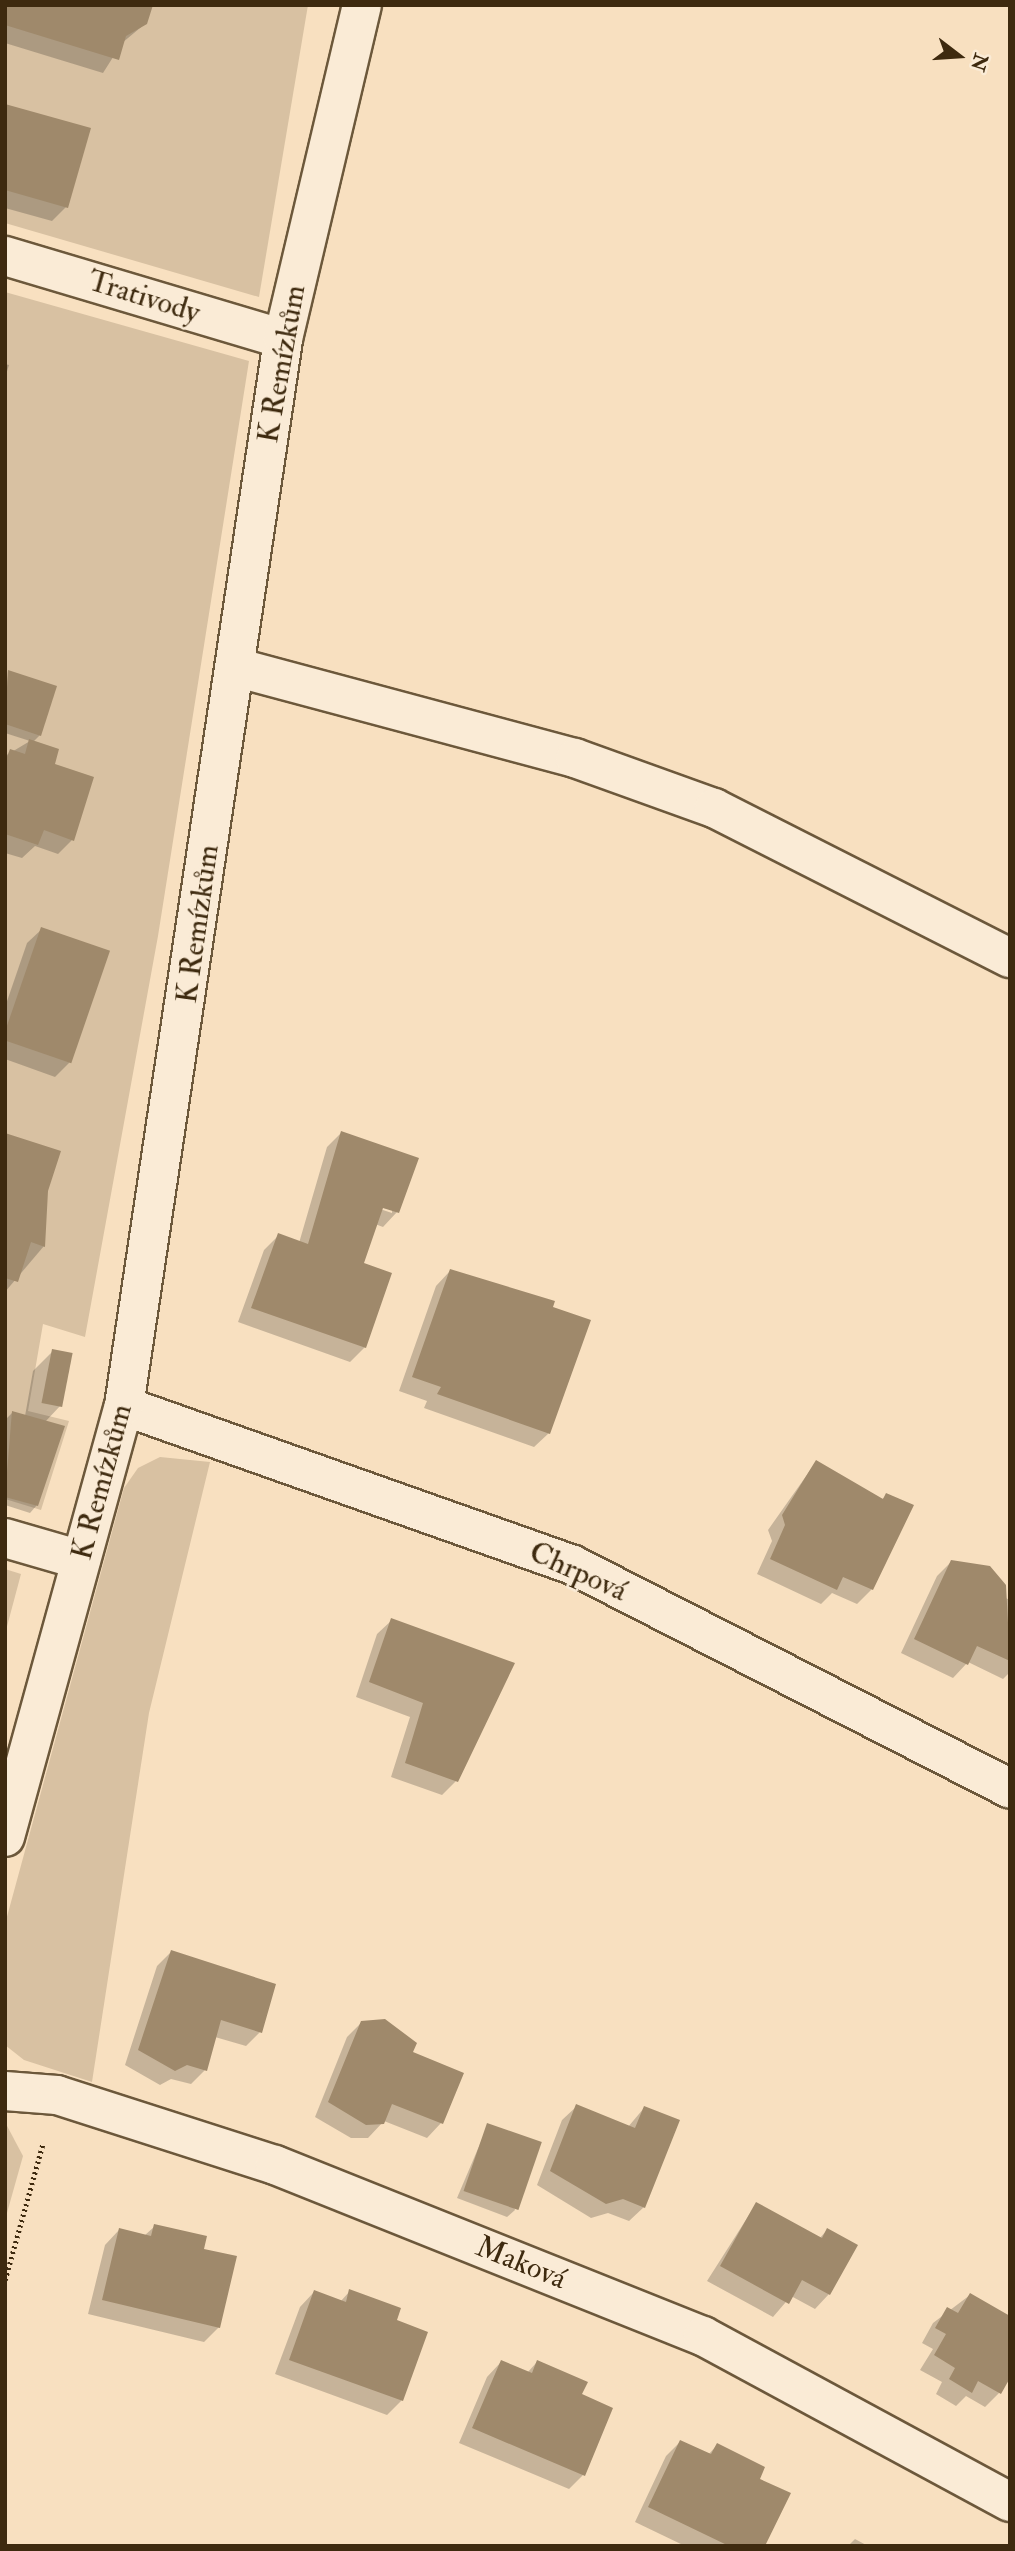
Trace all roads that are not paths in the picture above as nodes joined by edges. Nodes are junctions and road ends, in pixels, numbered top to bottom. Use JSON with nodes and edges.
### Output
{"nodes":[{"id":1,"x":362,"y":5,"type":"edge"},
{"id":2,"x":5,"y":256,"type":"edge"},
{"id":3,"x":283,"y":339,"type":"junction"},
{"id":4,"x":235,"y":667,"type":"junction"},
{"id":5,"x":1010,"y":958,"type":"edge"},
{"id":6,"x":124,"y":1406,"type":"junction"},
{"id":7,"x":5,"y":1538,"type":"edge"},
{"id":8,"x":80,"y":1560,"type":"junction"},
{"id":9,"x":1010,"y":1789,"type":"edge"},
{"id":10,"x":5,"y":1837,"type":"edge"},
{"id":11,"x":5,"y":2091,"type":"edge"},
{"id":12,"x":1010,"y":2502,"type":"edge"}],
"edges":[{"from":1,"to":3,"type":"street","name":"K Remízkům"},
{"from":2,"to":3,"type":"street","name":"Trativody"},
{"from":3,"to":4,"type":"street","name":"K Remízkům"},
{"from":4,"to":5,"type":"street"},
{"from":4,"to":6,"type":"street","name":"K Remízkům"},
{"from":6,"to":8,"type":"street","name":"K Remízkům"},
{"from":6,"to":9,"type":"street","name":"Chrpová"},
{"from":7,"to":8,"type":"street"},
{"from":8,"to":10,"type":"street","name":"K Remízkům"},
{"from":11,"to":12,"type":"street","name":"Maková"}]}
